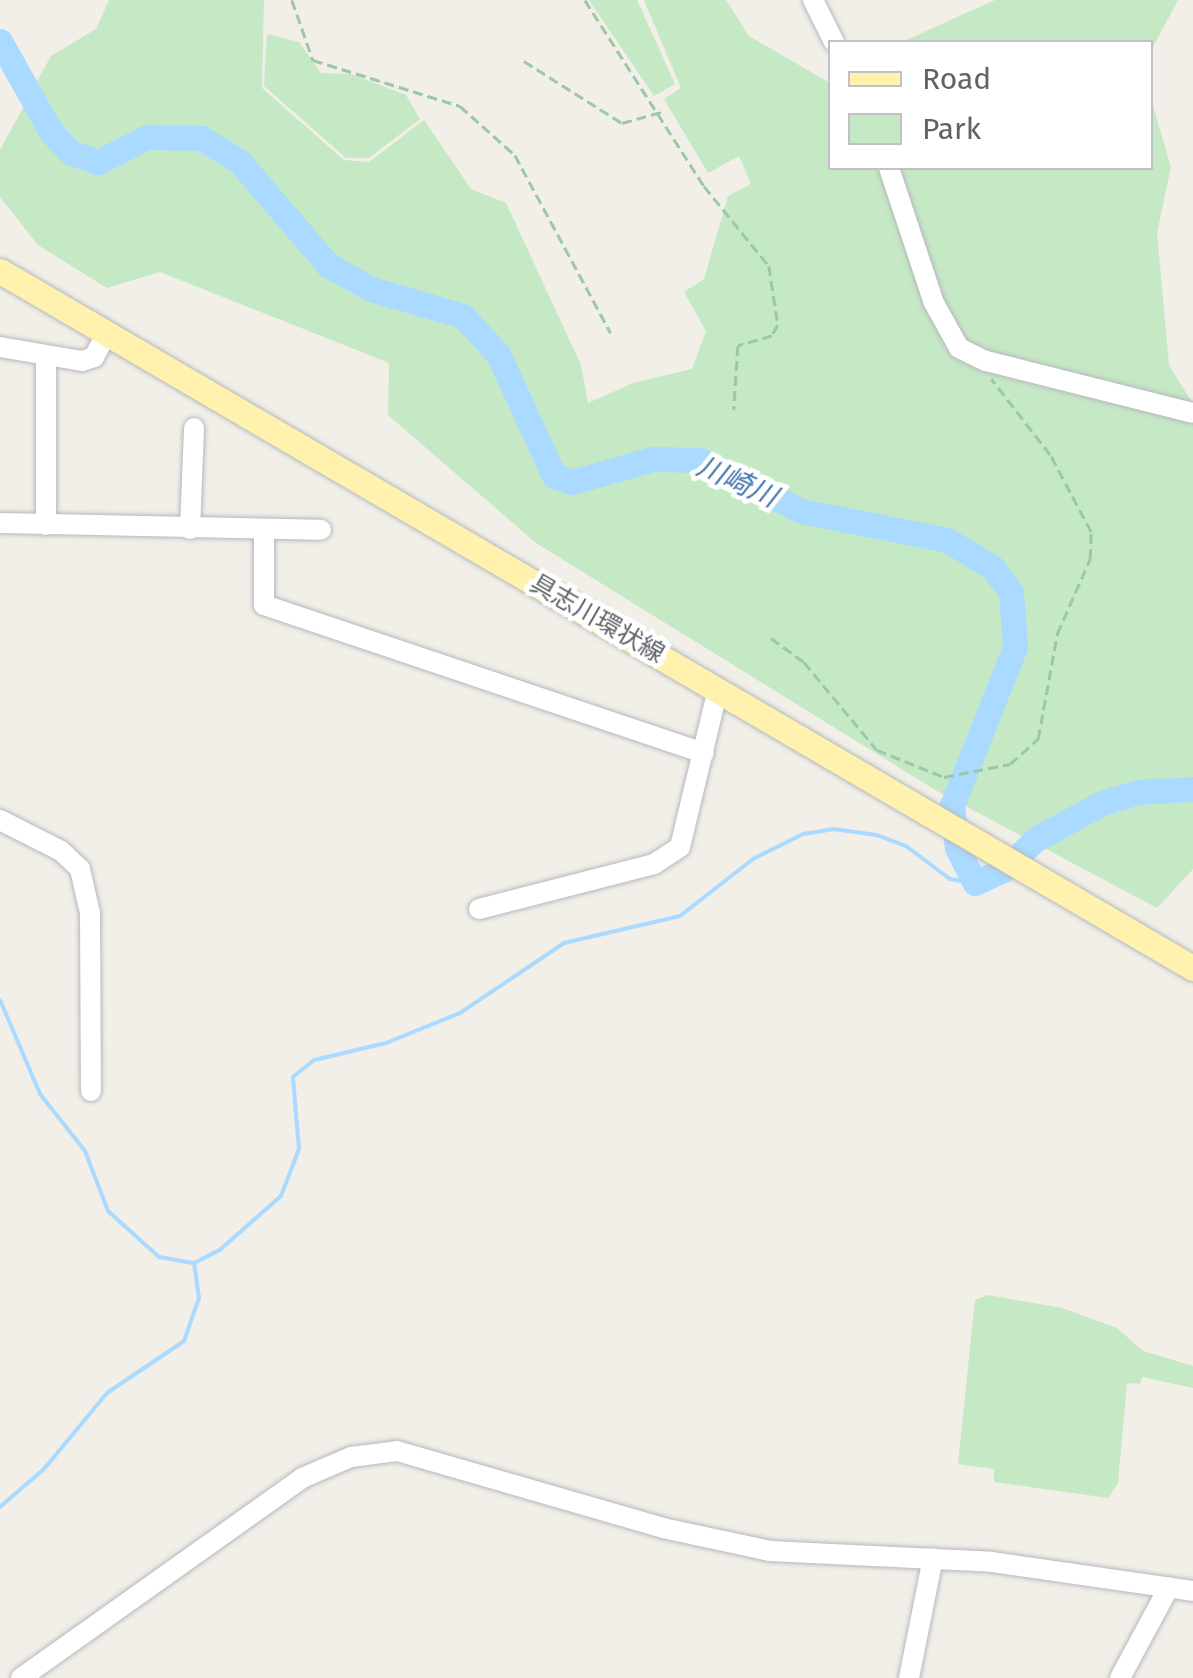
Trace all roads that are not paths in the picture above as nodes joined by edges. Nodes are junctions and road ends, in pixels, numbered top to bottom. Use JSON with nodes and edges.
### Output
{"nodes":[{"id":1,"x":812,"y":0,"type":"edge"},
{"id":2,"x":833,"y":40,"type":"edge"},
{"id":3,"x":891,"y":170,"type":"edge"},
{"id":4,"x":0,"y":270,"type":"edge"},
{"id":5,"x":107,"y":333,"type":"junction"},
{"id":6,"x":0,"y":347,"type":"edge"},
{"id":7,"x":46,"y":358,"type":"junction"},
{"id":8,"x":1193,"y":413,"type":"edge"},
{"id":9,"x":194,"y":428,"type":"dead end"},
{"id":10,"x":0,"y":523,"type":"edge"},
{"id":11,"x":46,"y":526,"type":"junction"},
{"id":12,"x":190,"y":528,"type":"junction"},
{"id":13,"x":264,"y":530,"type":"junction"},
{"id":14,"x":321,"y":530,"type":"dead end"},
{"id":15,"x":718,"y":689,"type":"junction"},
{"id":16,"x":704,"y":753,"type":"junction"},
{"id":17,"x":0,"y":820,"type":"edge"},
{"id":18,"x":479,"y":910,"type":"dead end"},
{"id":19,"x":1193,"y":968,"type":"edge"},
{"id":20,"x":91,"y":1091,"type":"dead end"},
{"id":21,"x":933,"y":1558,"type":"junction"},
{"id":22,"x":1170,"y":1587,"type":"junction"},
{"id":23,"x":1193,"y":1591,"type":"edge"},
{"id":24,"x":22,"y":1678,"type":"edge"},
{"id":25,"x":910,"y":1678,"type":"edge"},
{"id":26,"x":1120,"y":1678,"type":"edge"}],
"edges":[{"from":1,"to":2,"type":"street"},
{"from":3,"to":8,"type":"street"},
{"from":4,"to":5,"type":"main road","name":"具志川環状線"},
{"from":5,"to":7,"type":"street"},
{"from":5,"to":15,"type":"main road","name":"具志川環状線"},
{"from":6,"to":7,"type":"street"},
{"from":7,"to":11,"type":"street"},
{"from":9,"to":12,"type":"street"},
{"from":10,"to":11,"type":"street"},
{"from":11,"to":12,"type":"street"},
{"from":12,"to":13,"type":"street"},
{"from":13,"to":14,"type":"street"},
{"from":13,"to":16,"type":"street"},
{"from":15,"to":16,"type":"street"},
{"from":15,"to":19,"type":"main road","name":"具志川環状線"},
{"from":16,"to":18,"type":"street"},
{"from":17,"to":20,"type":"street"},
{"from":21,"to":22,"type":"street"},
{"from":21,"to":24,"type":"street"},
{"from":21,"to":25,"type":"street"},
{"from":22,"to":23,"type":"street"},
{"from":22,"to":26,"type":"street"}]}
